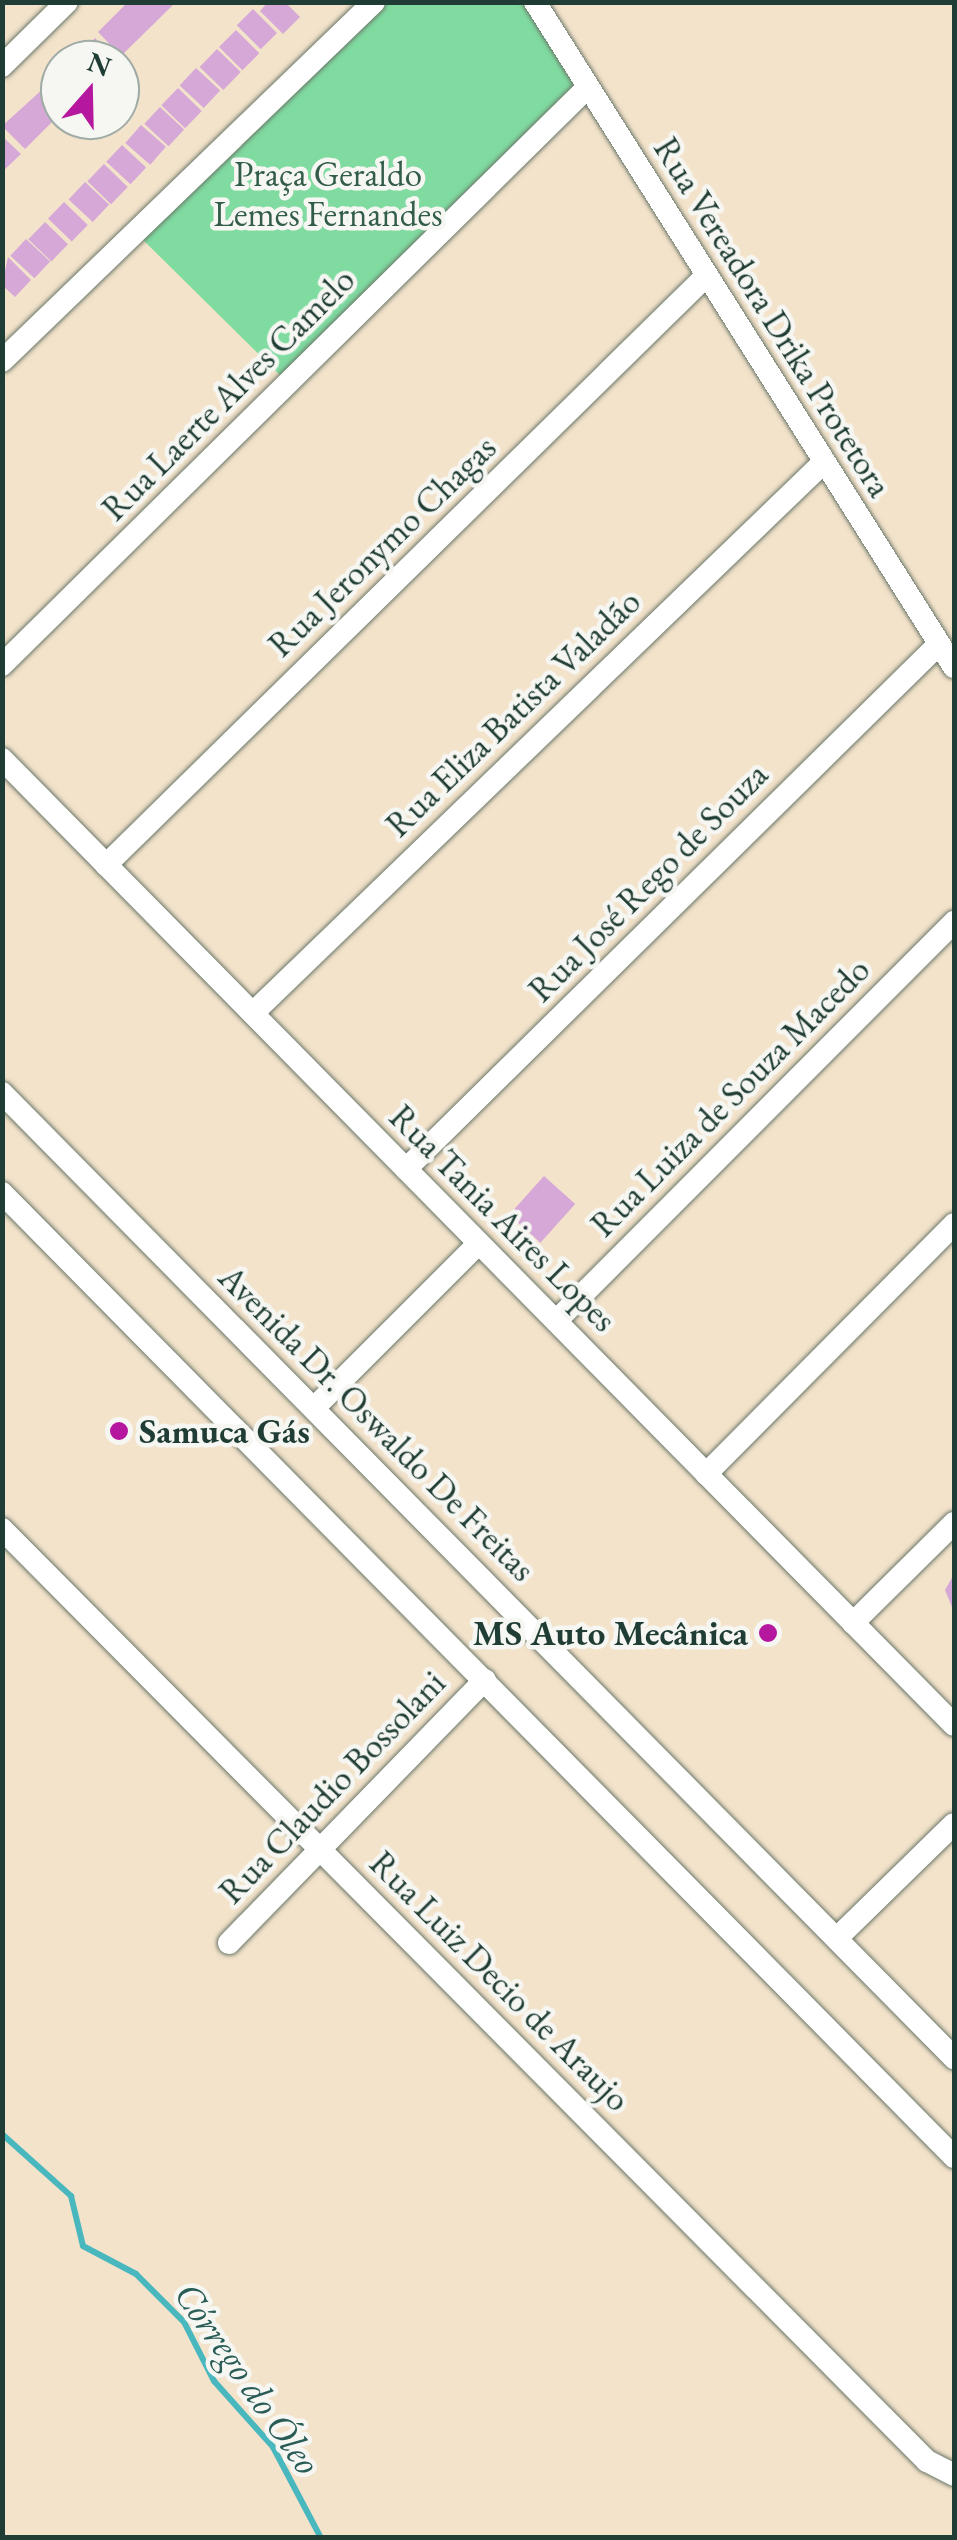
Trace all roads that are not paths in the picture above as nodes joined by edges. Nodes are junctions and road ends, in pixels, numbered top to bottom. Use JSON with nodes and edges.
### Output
{"nodes":[{"id":1,"x":68,"y":2,"type":"edge"},
{"id":2,"x":374,"y":2,"type":"edge"},
{"id":3,"x":534,"y":2,"type":"edge"},
{"id":4,"x":2,"y":66,"type":"edge"},
{"id":5,"x":588,"y":87,"type":"junction"},
{"id":6,"x":706,"y":276,"type":"junction"},
{"id":7,"x":2,"y":361,"type":"edge"},
{"id":8,"x":822,"y":464,"type":"junction"},
{"id":9,"x":940,"y":644,"type":"junction"},
{"id":10,"x":2,"y":666,"type":"edge"},
{"id":11,"x":954,"y":667,"type":"edge"},
{"id":12,"x":2,"y":760,"type":"edge"},
{"id":13,"x":106,"y":866,"type":"junction"},
{"id":14,"x":954,"y":922,"type":"edge"},
{"id":15,"x":253,"y":1013,"type":"junction"},
{"id":16,"x":2,"y":1093,"type":"edge"},
{"id":17,"x":406,"y":1170,"type":"junction"},
{"id":18,"x":2,"y":1193,"type":"edge"},
{"id":19,"x":954,"y":1224,"type":"edge"},
{"id":20,"x":479,"y":1243,"type":"junction"},
{"id":21,"x":556,"y":1322,"type":"junction"},
{"id":22,"x":314,"y":1408,"type":"junction"},
{"id":23,"x":706,"y":1474,"type":"junction"},
{"id":24,"x":954,"y":1523,"type":"edge"},
{"id":25,"x":2,"y":1529,"type":"edge"},
{"id":26,"x":853,"y":1623,"type":"junction"},
{"id":27,"x":485,"y":1680,"type":"junction"},
{"id":28,"x":954,"y":1725,"type":"edge"},
{"id":29,"x":954,"y":1824,"type":"edge"},
{"id":30,"x":320,"y":1850,"type":"junction"},
{"id":31,"x":837,"y":1938,"type":"junction"},
{"id":32,"x":229,"y":1943,"type":"dead end"},
{"id":33,"x":954,"y":2058,"type":"edge"},
{"id":34,"x":954,"y":2157,"type":"edge"},
{"id":35,"x":954,"y":2475,"type":"edge"}],
"edges":[{"from":1,"to":4,"type":"street"},
{"from":2,"to":7,"type":"street"},
{"from":3,"to":5,"type":"street","name":"Rua Vereadora Drika Protetora"},
{"from":5,"to":6,"type":"street","name":"Rua Vereadora Drika Protetora"},
{"from":5,"to":10,"type":"street","name":"Rua Laerte Alves Camelo"},
{"from":6,"to":8,"type":"street","name":"Rua Vereadora Drika Protetora"},
{"from":6,"to":13,"type":"street","name":"Rua Jeronymo Chagas"},
{"from":8,"to":9,"type":"street","name":"Rua Vereadora Drika Protetora"},
{"from":8,"to":15,"type":"street","name":"Rua Eliza Batista Valadão"},
{"from":9,"to":11,"type":"street","name":"Rua Vereadora Drika Protetora"},
{"from":9,"to":17,"type":"street","name":"Rua José Rego de Souza"},
{"from":12,"to":13,"type":"street","name":"Rua Tania Aires Lopes"},
{"from":13,"to":15,"type":"street","name":"Rua Tania Aires Lopes"},
{"from":14,"to":21,"type":"street","name":"Rua Luiza de Souza Macedo"},
{"from":15,"to":17,"type":"street","name":"Rua Tania Aires Lopes"},
{"from":16,"to":22,"type":"street","name":"Avenida Dr. Oswaldo De Freitas"},
{"from":17,"to":20,"type":"street","name":"Rua Tania Aires Lopes"},
{"from":18,"to":27,"type":"street"},
{"from":19,"to":23,"type":"street"},
{"from":20,"to":21,"type":"street","name":"Rua Tania Aires Lopes"},
{"from":20,"to":22,"type":"street"},
{"from":21,"to":23,"type":"street","name":"Rua Tania Aires Lopes"},
{"from":22,"to":31,"type":"street","name":"Avenida Dr. Oswaldo De Freitas"},
{"from":23,"to":26,"type":"street","name":"Rua Tania Aires Lopes"},
{"from":24,"to":26,"type":"street"},
{"from":25,"to":30,"type":"street","name":"Rua Luiz Decio de Araujo"},
{"from":26,"to":28,"type":"street","name":"Rua Tania Aires Lopes"},
{"from":27,"to":30,"type":"street","name":"Rua Claudio Bossolani"},
{"from":27,"to":34,"type":"street"},
{"from":29,"to":31,"type":"street"},
{"from":30,"to":32,"type":"street","name":"Rua Claudio Bossolani"},
{"from":30,"to":35,"type":"street","name":"Rua Luiz Decio de Araujo"},
{"from":31,"to":33,"type":"street","name":"Avenida Dr. Oswaldo De Freitas"}]}
